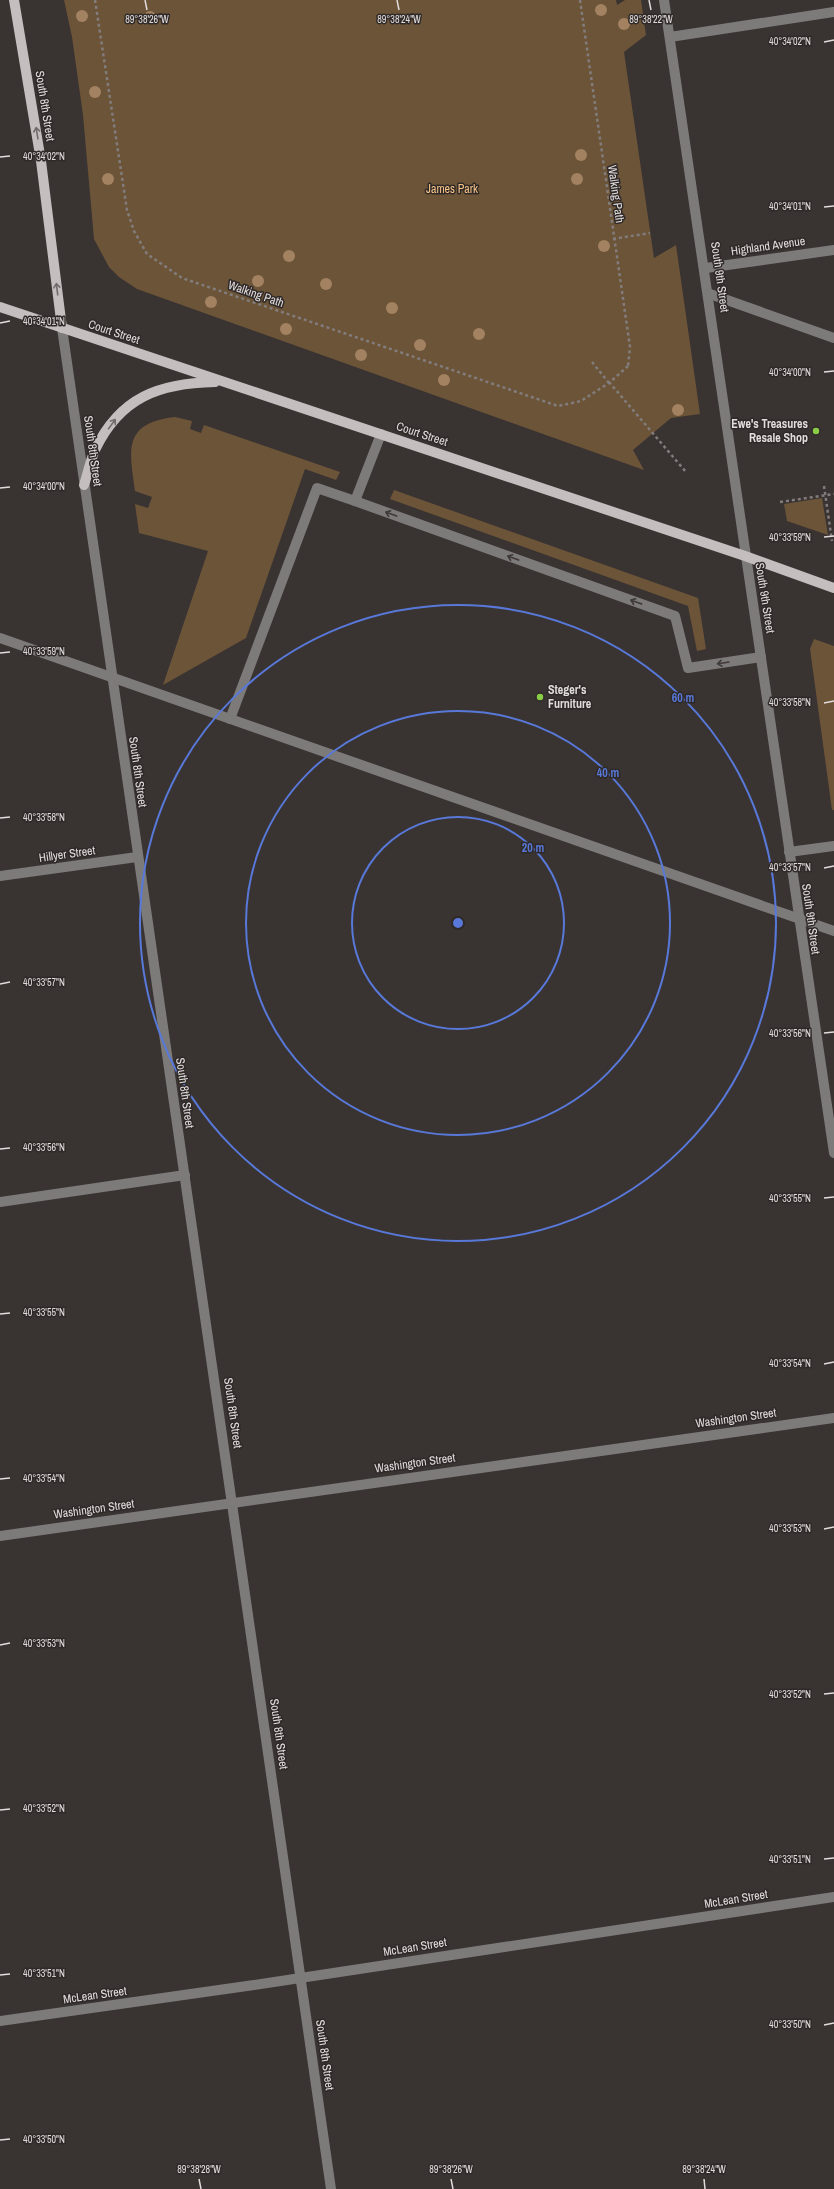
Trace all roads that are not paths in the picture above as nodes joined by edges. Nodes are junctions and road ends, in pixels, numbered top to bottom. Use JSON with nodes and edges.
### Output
{"nodes":[{"id":1,"x":14,"y":0,"type":"edge"},
{"id":2,"x":664,"y":0,"type":"edge"},
{"id":3,"x":834,"y":12,"type":"edge"},
{"id":4,"x":670,"y":37,"type":"junction"},
{"id":5,"x":834,"y":250,"type":"edge"},
{"id":6,"x":706,"y":268,"type":"junction"},
{"id":7,"x":710,"y":294,"type":"junction"},
{"id":8,"x":0,"y":307,"type":"edge"},
{"id":9,"x":62,"y":328,"type":"junction"},
{"id":10,"x":834,"y":338,"type":"edge"},
{"id":11,"x":223,"y":382,"type":"junction"},
{"id":12,"x":381,"y":434,"type":"junction"},
{"id":13,"x":84,"y":485,"type":"junction"},
{"id":14,"x":355,"y":501,"type":"junction"},
{"id":15,"x":745,"y":556,"type":"junction"},
{"id":16,"x":834,"y":588,"type":"edge"},
{"id":17,"x":0,"y":638,"type":"edge"},
{"id":18,"x":761,"y":657,"type":"junction"},
{"id":19,"x":111,"y":677,"type":"junction"},
{"id":20,"x":230,"y":719,"type":"junction"},
{"id":21,"x":834,"y":846,"type":"edge"},
{"id":22,"x":789,"y":852,"type":"junction"},
{"id":23,"x":137,"y":857,"type":"junction"},
{"id":24,"x":0,"y":876,"type":"edge"},
{"id":25,"x":798,"y":918,"type":"junction"},
{"id":26,"x":834,"y":931,"type":"edge"},
{"id":27,"x":834,"y":1153,"type":"edge"},
{"id":28,"x":184,"y":1175,"type":"junction"},
{"id":29,"x":0,"y":1202,"type":"edge"},
{"id":30,"x":834,"y":1418,"type":"edge"},
{"id":31,"x":233,"y":1502,"type":"junction"},
{"id":32,"x":0,"y":1536,"type":"edge"},
{"id":33,"x":834,"y":1897,"type":"edge"},
{"id":34,"x":301,"y":1978,"type":"junction"},
{"id":35,"x":0,"y":2021,"type":"edge"},
{"id":36,"x":331,"y":2189,"type":"edge"}],
"edges":[{"from":9,"to":1,"type":"main road","name":"South 8th Street","one_way":true},
{"from":2,"to":4,"type":"street","name":"South 9th Street"},
{"from":3,"to":4,"type":"street"},
{"from":4,"to":6,"type":"street","name":"South 9th Street"},
{"from":5,"to":6,"type":"street","name":"Highland Avenue"},
{"from":6,"to":7,"type":"street","name":"South 9th Street"},
{"from":7,"to":10,"type":"street"},
{"from":7,"to":15,"type":"street","name":"South 9th Street"},
{"from":8,"to":9,"type":"main road","name":"Court Street"},
{"from":9,"to":11,"type":"main road","name":"Court Street"},
{"from":9,"to":13,"type":"street","name":"South 8th Street"},
{"from":11,"to":12,"type":"main road","name":"Court Street"},
{"from":13,"to":11,"type":"main road","one_way":true},
{"from":12,"to":14,"type":"street"},
{"from":12,"to":15,"type":"main road","name":"Court Street"},
{"from":13,"to":19,"type":"street","name":"South 8th Street"},
{"from":18,"to":14,"type":"street","one_way":true},
{"from":14,"to":20,"type":"street"},
{"from":15,"to":16,"type":"main road","name":"Court Street"},
{"from":15,"to":18,"type":"street","name":"South 9th Street"},
{"from":17,"to":19,"type":"street"},
{"from":18,"to":22,"type":"street","name":"South 9th Street"},
{"from":19,"to":20,"type":"street"},
{"from":19,"to":23,"type":"street","name":"South 8th Street"},
{"from":20,"to":25,"type":"street"},
{"from":21,"to":22,"type":"street"},
{"from":22,"to":25,"type":"street","name":"South 9th Street"},
{"from":23,"to":24,"type":"street","name":"Hillyer Street"},
{"from":23,"to":28,"type":"street","name":"South 8th Street"},
{"from":25,"to":26,"type":"street"},
{"from":25,"to":27,"type":"street","name":"South 9th Street"},
{"from":28,"to":29,"type":"street"},
{"from":28,"to":31,"type":"street","name":"South 8th Street"},
{"from":30,"to":31,"type":"street","name":"Washington Street"},
{"from":31,"to":32,"type":"street","name":"Washington Street"},
{"from":31,"to":34,"type":"street","name":"South 8th Street"},
{"from":33,"to":34,"type":"street","name":"McLean Street"},
{"from":34,"to":35,"type":"street","name":"McLean Street"},
{"from":34,"to":36,"type":"street","name":"South 8th Street"}]}
